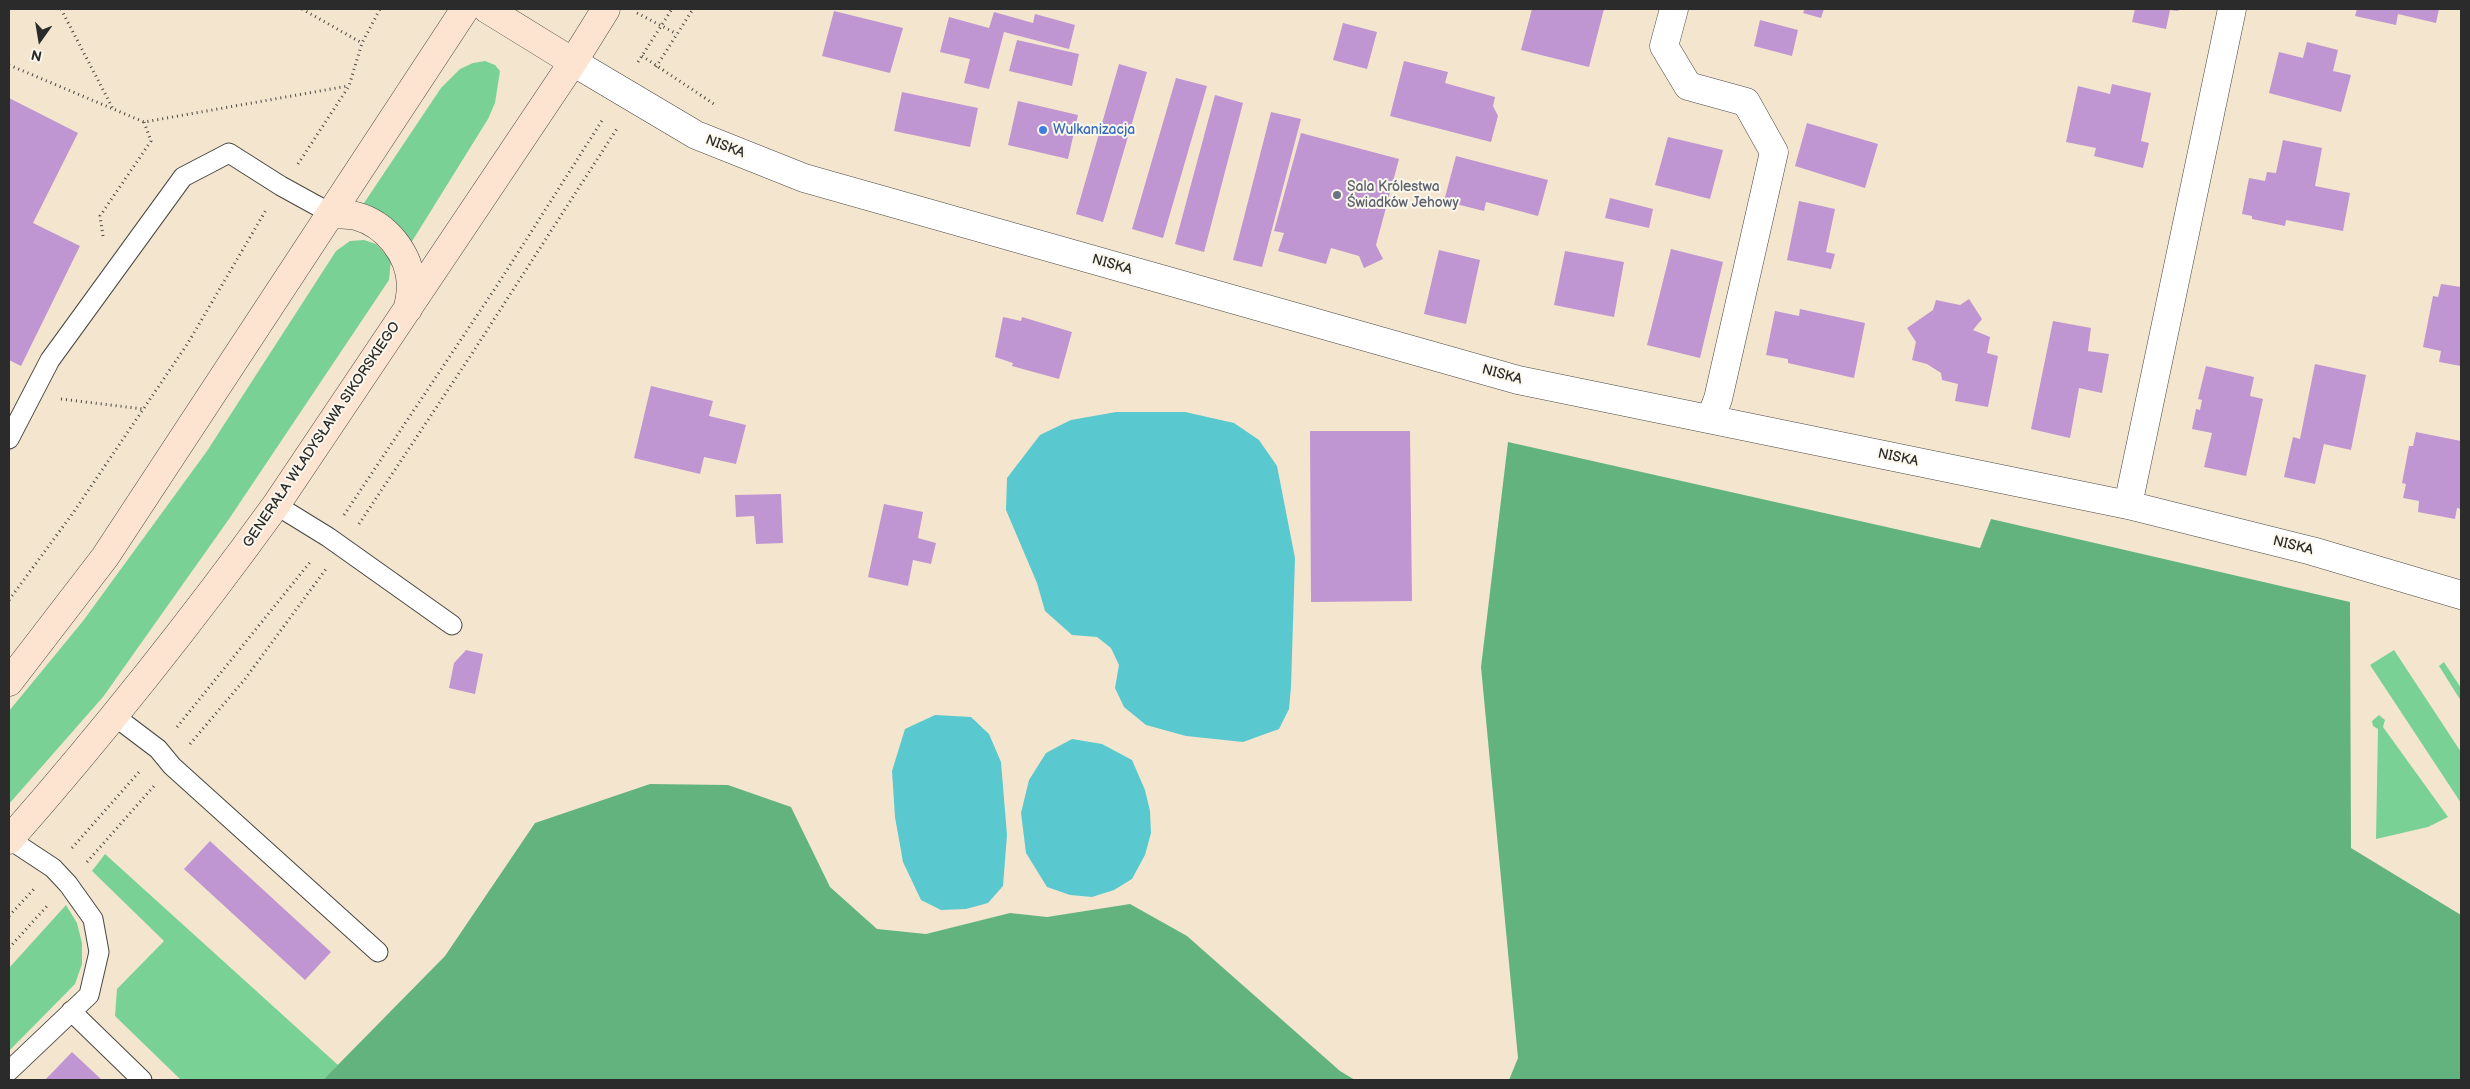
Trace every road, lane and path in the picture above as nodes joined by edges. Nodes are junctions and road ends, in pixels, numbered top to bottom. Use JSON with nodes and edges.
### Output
{"nodes":[{"id":1,"x":60,"y":9,"type":"edge"},
{"id":2,"x":302,"y":9,"type":"edge"},
{"id":3,"x":380,"y":9,"type":"edge"},
{"id":4,"x":465,"y":9,"type":"edge"},
{"id":5,"x":487,"y":9,"type":"edge"},
{"id":6,"x":606,"y":9,"type":"edge"},
{"id":7,"x":629,"y":9,"type":"edge"},
{"id":8,"x":672,"y":9,"type":"edge"},
{"id":9,"x":693,"y":9,"type":"edge"},
{"id":10,"x":1674,"y":9,"type":"edge"},
{"id":11,"x":2232,"y":9,"type":"edge"},
{"id":12,"x":661,"y":26,"type":"junction"},
{"id":13,"x":676,"y":34,"type":"junction"},
{"id":14,"x":362,"y":43,"type":"junction"},
{"id":15,"x":642,"y":56,"type":"junction"},
{"id":16,"x":573,"y":62,"type":"junction"},
{"id":17,"x":9,"y":65,"type":"edge"},
{"id":18,"x":656,"y":66,"type":"junction"},
{"id":19,"x":348,"y":86,"type":"junction"},
{"id":20,"x":628,"y":96,"type":"junction"},
{"id":21,"x":719,"y":107,"type":"dead end"},
{"id":22,"x":113,"y":109,"type":"junction"},
{"id":23,"x":281,"y":186,"type":"junction"},
{"id":24,"x":332,"y":214,"type":"junction"},
{"id":25,"x":408,"y":309,"type":"junction"},
{"id":26,"x":1710,"y":419,"type":"junction"},
{"id":27,"x":9,"y":439,"type":"edge"},
{"id":28,"x":276,"y":505,"type":"junction"},
{"id":29,"x":2128,"y":505,"type":"junction"},
{"id":30,"x":336,"y":542,"type":"junction"},
{"id":31,"x":2461,"y":595,"type":"edge"},
{"id":32,"x":9,"y":600,"type":"edge"},
{"id":33,"x":452,"y":625,"type":"dead end"},
{"id":34,"x":9,"y":682,"type":"edge"},
{"id":35,"x":113,"y":715,"type":"junction"},
{"id":36,"x":158,"y":749,"type":"junction"},
{"id":37,"x":172,"y":766,"type":"junction"},
{"id":38,"x":9,"y":839,"type":"edge"},
{"id":39,"x":53,"y":868,"type":"junction"},
{"id":40,"x":68,"y":884,"type":"junction"},
{"id":41,"x":9,"y":916,"type":"edge"},
{"id":42,"x":9,"y":948,"type":"edge"},
{"id":43,"x":378,"y":952,"type":"dead end"},
{"id":44,"x":71,"y":1011,"type":"junction"},
{"id":45,"x":9,"y":1072,"type":"edge"},
{"id":46,"x":142,"y":1080,"type":"edge"}],
"edges":[{"from":1,"to":22,"type":"path"},
{"from":2,"to":14,"type":"path"},
{"from":3,"to":14,"type":"path"},
{"from":4,"to":24,"type":"main road"},
{"from":5,"to":16,"type":"main road"},
{"from":6,"to":16,"type":"main road","name":"GENERAŁA WŁADYSŁAWA SIKORSKIEGO"},
{"from":7,"to":12,"type":"path"},
{"from":8,"to":12,"type":"path"},
{"from":9,"to":13,"type":"path"},
{"from":10,"to":26,"type":"street"},
{"from":11,"to":29,"type":"street"},
{"from":12,"to":13,"type":"path"},
{"from":12,"to":15,"type":"path"},
{"from":13,"to":18,"type":"path"},
{"from":14,"to":19,"type":"path"},
{"from":15,"to":18,"type":"path"},
{"from":15,"to":20,"type":"path"},
{"from":16,"to":20,"type":"street","name":"NISKA"},
{"from":16,"to":25,"type":"main road","name":"GENERAŁA WŁADYSŁAWA SIKORSKIEGO"},
{"from":17,"to":22,"type":"path"},
{"from":18,"to":20,"type":"path"},
{"from":18,"to":21,"type":"path"},
{"from":19,"to":22,"type":"path"},
{"from":19,"to":23,"type":"path"},
{"from":20,"to":26,"type":"street","name":"NISKA"},
{"from":20,"to":30,"type":"path"},
{"from":20,"to":30,"type":"path"},
{"from":23,"to":24,"type":"lane"},
{"from":23,"to":27,"type":"lane"},
{"from":23,"to":32,"type":"path"},
{"from":24,"to":25,"type":"main road"},
{"from":24,"to":34,"type":"main road"},
{"from":25,"to":28,"type":"main road","name":"GENERAŁA WŁADYSŁAWA SIKORSKIEGO"},
{"from":26,"to":29,"type":"street","name":"NISKA"},
{"from":28,"to":30,"type":"lane"},
{"from":28,"to":35,"type":"main road","name":"GENERAŁA WŁADYSŁAWA SIKORSKIEGO"},
{"from":29,"to":31,"type":"street","name":"NISKA"},
{"from":30,"to":33,"type":"lane"},
{"from":30,"to":36,"type":"path"},
{"from":30,"to":37,"type":"path"},
{"from":35,"to":36,"type":"lane"},
{"from":35,"to":38,"type":"main road","name":"GENERAŁA WŁADYSŁAWA SIKORSKIEGO"},
{"from":36,"to":37,"type":"lane"},
{"from":36,"to":39,"type":"path"},
{"from":37,"to":40,"type":"path"},
{"from":37,"to":43,"type":"lane"},
{"from":38,"to":39,"type":"lane"},
{"from":39,"to":40,"type":"lane"},
{"from":39,"to":41,"type":"path"},
{"from":40,"to":42,"type":"path"},
{"from":40,"to":44,"type":"lane"},
{"from":44,"to":45,"type":"lane"},
{"from":44,"to":46,"type":"lane"}]}
